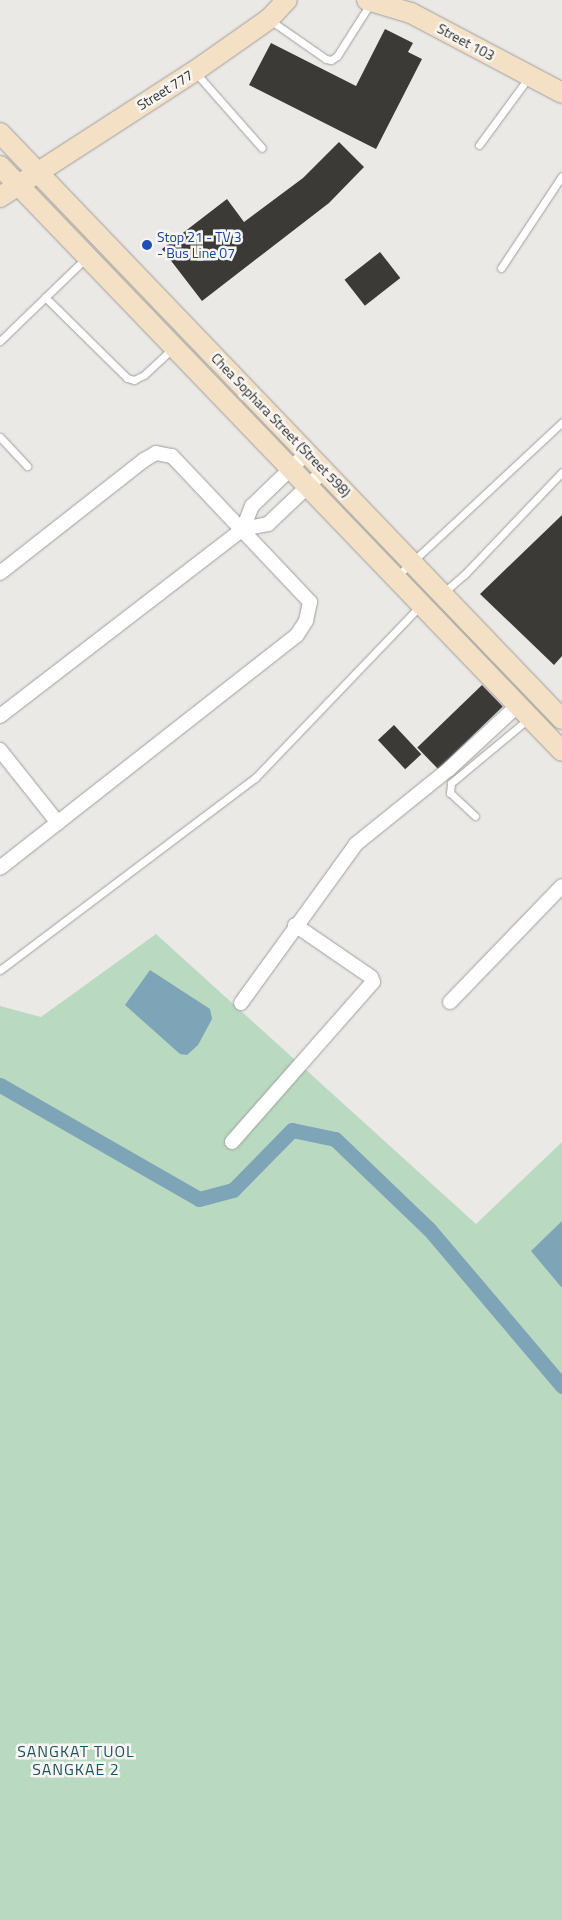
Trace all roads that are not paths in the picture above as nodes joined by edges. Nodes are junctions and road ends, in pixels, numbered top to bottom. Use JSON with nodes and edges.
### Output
{"nodes":[{"id":1,"x":287,"y":0,"type":"edge"},
{"id":2,"x":369,"y":1,"type":"edge"},
{"id":3,"x":269,"y":19,"type":"junction"},
{"id":4,"x":195,"y":71,"type":"junction"},
{"id":5,"x":529,"y":76,"type":"junction"},
{"id":6,"x":562,"y":93,"type":"edge"},
{"id":7,"x":0,"y":133,"type":"edge"},
{"id":8,"x":479,"y":145,"type":"dead end"},
{"id":9,"x":262,"y":148,"type":"dead end"},
{"id":10,"x":0,"y":166,"type":"edge"},
{"id":11,"x":37,"y":172,"type":"junction"},
{"id":12,"x":562,"y":176,"type":"edge"},
{"id":13,"x":18,"y":185,"type":"junction"},
{"id":14,"x":0,"y":197,"type":"edge"},
{"id":15,"x":87,"y":257,"type":"junction"},
{"id":16,"x":501,"y":268,"type":"dead end"},
{"id":17,"x":45,"y":297,"type":"junction"},
{"id":18,"x":0,"y":341,"type":"edge"},
{"id":19,"x":174,"y":347,"type":"junction"},
{"id":20,"x":562,"y":422,"type":"edge"},
{"id":21,"x":0,"y":437,"type":"edge"},
{"id":22,"x":308,"y":452,"type":"junction"},
{"id":23,"x":27,"y":466,"type":"dead end"},
{"id":24,"x":291,"y":468,"type":"junction"},
{"id":25,"x":325,"y":470,"type":"junction"},
{"id":26,"x":562,"y":472,"type":"edge"},
{"id":27,"x":308,"y":486,"type":"junction"},
{"id":28,"x":242,"y":529,"type":"junction"},
{"id":29,"x":412,"y":562,"type":"junction"},
{"id":30,"x":0,"y":572,"type":"edge"},
{"id":31,"x":396,"y":577,"type":"junction"},
{"id":32,"x":442,"y":594,"type":"junction"},
{"id":33,"x":422,"y":604,"type":"junction"},
{"id":34,"x":474,"y":626,"type":"junction"},
{"id":35,"x":458,"y":642,"type":"junction"},
{"id":36,"x":524,"y":711,"type":"junction"},
{"id":37,"x":0,"y":716,"type":"edge"},
{"id":38,"x":562,"y":719,"type":"edge"},
{"id":39,"x":0,"y":750,"type":"edge"},
{"id":40,"x":562,"y":751,"type":"edge"},
{"id":41,"x":474,"y":816,"type":"dead end"},
{"id":42,"x":58,"y":823,"type":"junction"},
{"id":43,"x":0,"y":868,"type":"edge"},
{"id":44,"x":562,"y":886,"type":"edge"},
{"id":45,"x":295,"y":925,"type":"junction"},
{"id":46,"x":0,"y":970,"type":"edge"},
{"id":47,"x":450,"y":1002,"type":"dead end"},
{"id":48,"x":241,"y":1003,"type":"dead end"},
{"id":49,"x":232,"y":1142,"type":"dead end"}],
"edges":[{"from":1,"to":3,"type":"main road","name":"Street 777"},
{"from":2,"to":3,"type":"lane"},
{"from":2,"to":5,"type":"main road","name":"Street 103"},
{"from":3,"to":4,"type":"main road","name":"Street 777"},
{"from":4,"to":9,"type":"lane"},
{"from":4,"to":11,"type":"main road","name":"Street 777"},
{"from":5,"to":6,"type":"main road","name":"Street 103"},
{"from":5,"to":8,"type":"lane"},
{"from":7,"to":11,"type":"main road","name":"Chea Sophara Street (Street 598)"},
{"from":10,"to":13,"type":"main road","name":"Chea Sophara Street (Street 598)"},
{"from":11,"to":13,"type":"main road","name":"Street 777"},
{"from":11,"to":22,"type":"main road","name":"Chea Sophara Street (Street 598)"},
{"from":12,"to":16,"type":"lane"},
{"from":13,"to":14,"type":"main road","name":"Street 777"},
{"from":13,"to":15,"type":"main road","name":"Chea Sophara Street (Street 598)"},
{"from":15,"to":17,"type":"lane"},
{"from":15,"to":19,"type":"main road","name":"Chea Sophara Street (Street 598)"},
{"from":17,"to":18,"type":"lane"},
{"from":17,"to":19,"type":"lane"},
{"from":19,"to":24,"type":"main road","name":"Chea Sophara Street (Street 598)"},
{"from":20,"to":29,"type":"lane"},
{"from":21,"to":23,"type":"lane"},
{"from":22,"to":24,"type":"street"},
{"from":22,"to":25,"type":"main road","name":"Chea Sophara Street (Street 598)"},
{"from":24,"to":27,"type":"main road","name":"Chea Sophara Street (Street 598)"},
{"from":24,"to":28,"type":"street"},
{"from":25,"to":27,"type":"street"},
{"from":25,"to":29,"type":"main road","name":"Chea Sophara Street (Street 598)"},
{"from":26,"to":32,"type":"lane"},
{"from":27,"to":28,"type":"street"},
{"from":27,"to":31,"type":"main road","name":"Chea Sophara Street (Street 598)"},
{"from":28,"to":30,"type":"street"},
{"from":28,"to":37,"type":"street"},
{"from":28,"to":42,"type":"street"},
{"from":29,"to":31,"type":"lane"},
{"from":29,"to":32,"type":"main road","name":"Chea Sophara Street (Street 598)"},
{"from":31,"to":33,"type":"main road","name":"Chea Sophara Street (Street 598)"},
{"from":32,"to":34,"type":"main road","name":"Chea Sophara Street (Street 598)"},
{"from":33,"to":35,"type":"main road","name":"Chea Sophara Street (Street 598)"},
{"from":33,"to":46,"type":"lane"},
{"from":34,"to":35,"type":"main road"},
{"from":34,"to":38,"type":"main road","name":"Chea Sophara Street (Street 598)"},
{"from":35,"to":36,"type":"main road","name":"Chea Sophara Street (Street 598)"},
{"from":36,"to":40,"type":"main road","name":"Chea Sophara Street (Street 598)"},
{"from":36,"to":41,"type":"lane"},
{"from":36,"to":45,"type":"street"},
{"from":39,"to":42,"type":"street"},
{"from":42,"to":43,"type":"street"},
{"from":44,"to":47,"type":"street"},
{"from":45,"to":48,"type":"street"},
{"from":45,"to":49,"type":"street"}]}
